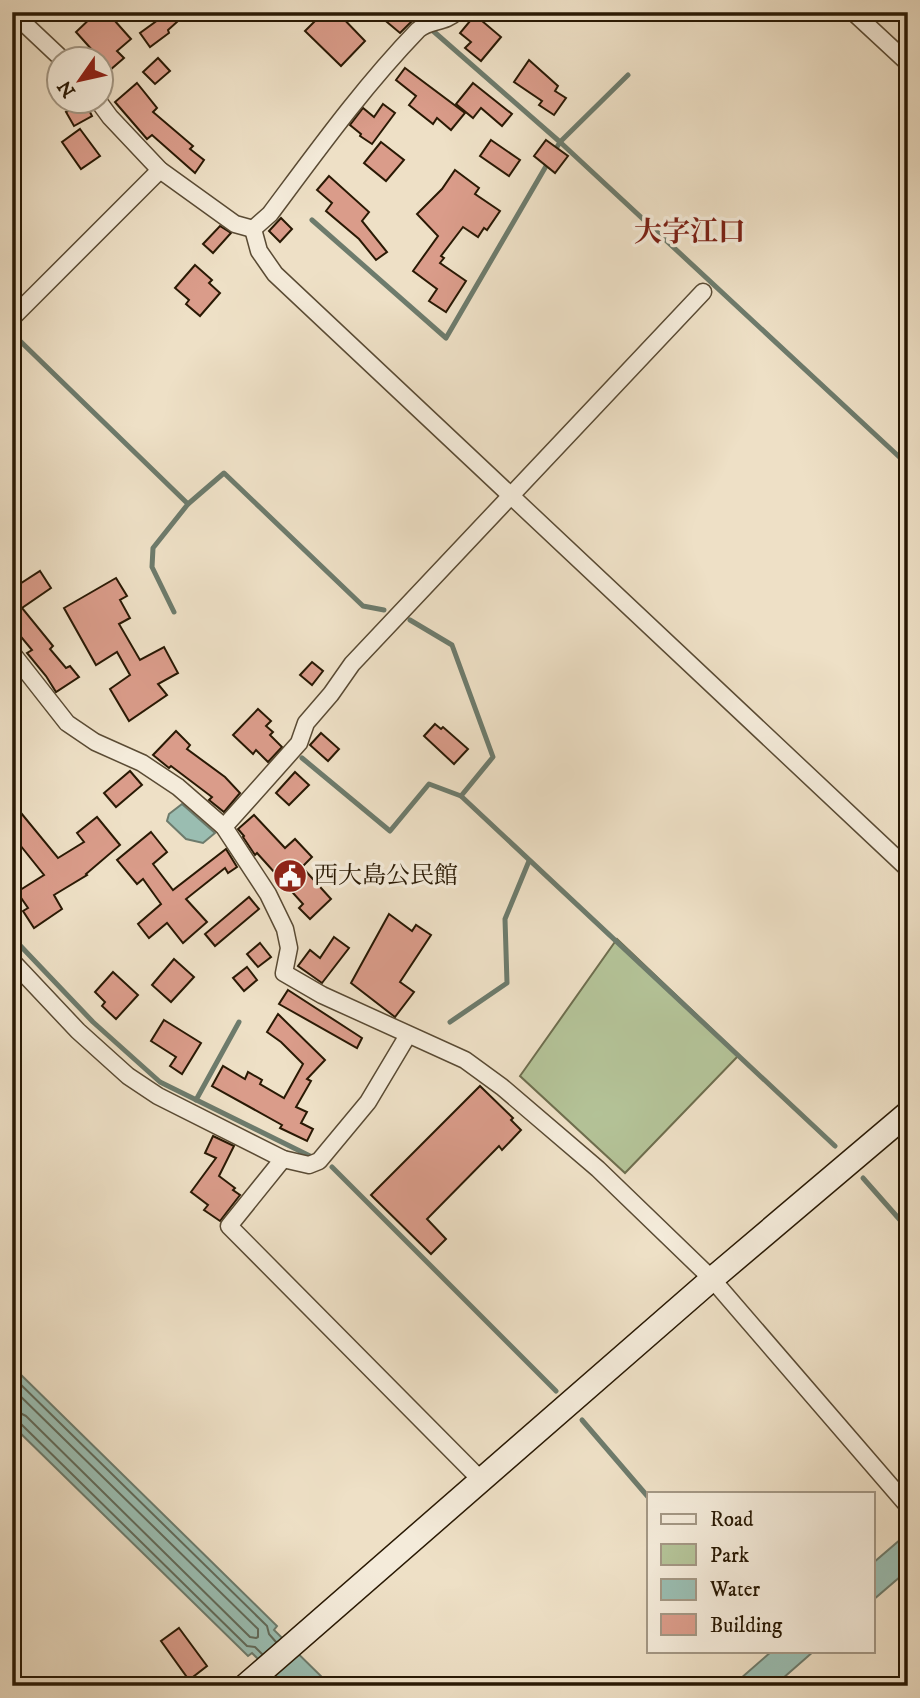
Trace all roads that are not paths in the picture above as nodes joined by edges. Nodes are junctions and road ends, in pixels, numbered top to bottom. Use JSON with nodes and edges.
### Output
{"nodes":[{"id":1,"x":12,"y":12,"type":"edge"},
{"id":2,"x":456,"y":12,"type":"edge"},
{"id":3,"x":853,"y":12,"type":"edge"},
{"id":4,"x":48,"y":46,"type":"edge"},
{"id":5,"x":908,"y":63,"type":"edge"},
{"id":6,"x":109,"y":116,"type":"edge"},
{"id":7,"x":160,"y":170,"type":"junction"},
{"id":8,"x":253,"y":229,"type":"junction"},
{"id":9,"x":703,"y":292,"type":"dead end"},
{"id":10,"x":12,"y":318,"type":"edge"},
{"id":11,"x":511,"y":496,"type":"junction"},
{"id":12,"x":12,"y":653,"type":"edge"},
{"id":13,"x":224,"y":827,"type":"junction"},
{"id":14,"x":908,"y":869,"type":"edge"},
{"id":15,"x":12,"y":961,"type":"edge"},
{"id":16,"x":408,"y":1035,"type":"junction"},
{"id":17,"x":908,"y":1113,"type":"edge"},
{"id":18,"x":283,"y":1159,"type":"junction"},
{"id":19,"x":712,"y":1279,"type":"junction"},
{"id":20,"x":481,"y":1480,"type":"junction"},
{"id":21,"x":908,"y":1506,"type":"edge"},
{"id":22,"x":252,"y":1679,"type":"edge"}],
"edges":[{"from":1,"to":4,"type":"street"},
{"from":2,"to":8,"type":"street"},
{"from":3,"to":5,"type":"street"},
{"from":6,"to":7,"type":"street"},
{"from":7,"to":8,"type":"street"},
{"from":7,"to":10,"type":"street"},
{"from":8,"to":11,"type":"street"},
{"from":9,"to":11,"type":"street"},
{"from":11,"to":13,"type":"street"},
{"from":11,"to":14,"type":"street"},
{"from":12,"to":13,"type":"street"},
{"from":13,"to":16,"type":"street"},
{"from":15,"to":18,"type":"street"},
{"from":16,"to":18,"type":"street"},
{"from":16,"to":19,"type":"street"},
{"from":17,"to":19,"type":"street"},
{"from":18,"to":20,"type":"street"},
{"from":19,"to":20,"type":"street"},
{"from":19,"to":21,"type":"street"},
{"from":20,"to":22,"type":"street"}]}
